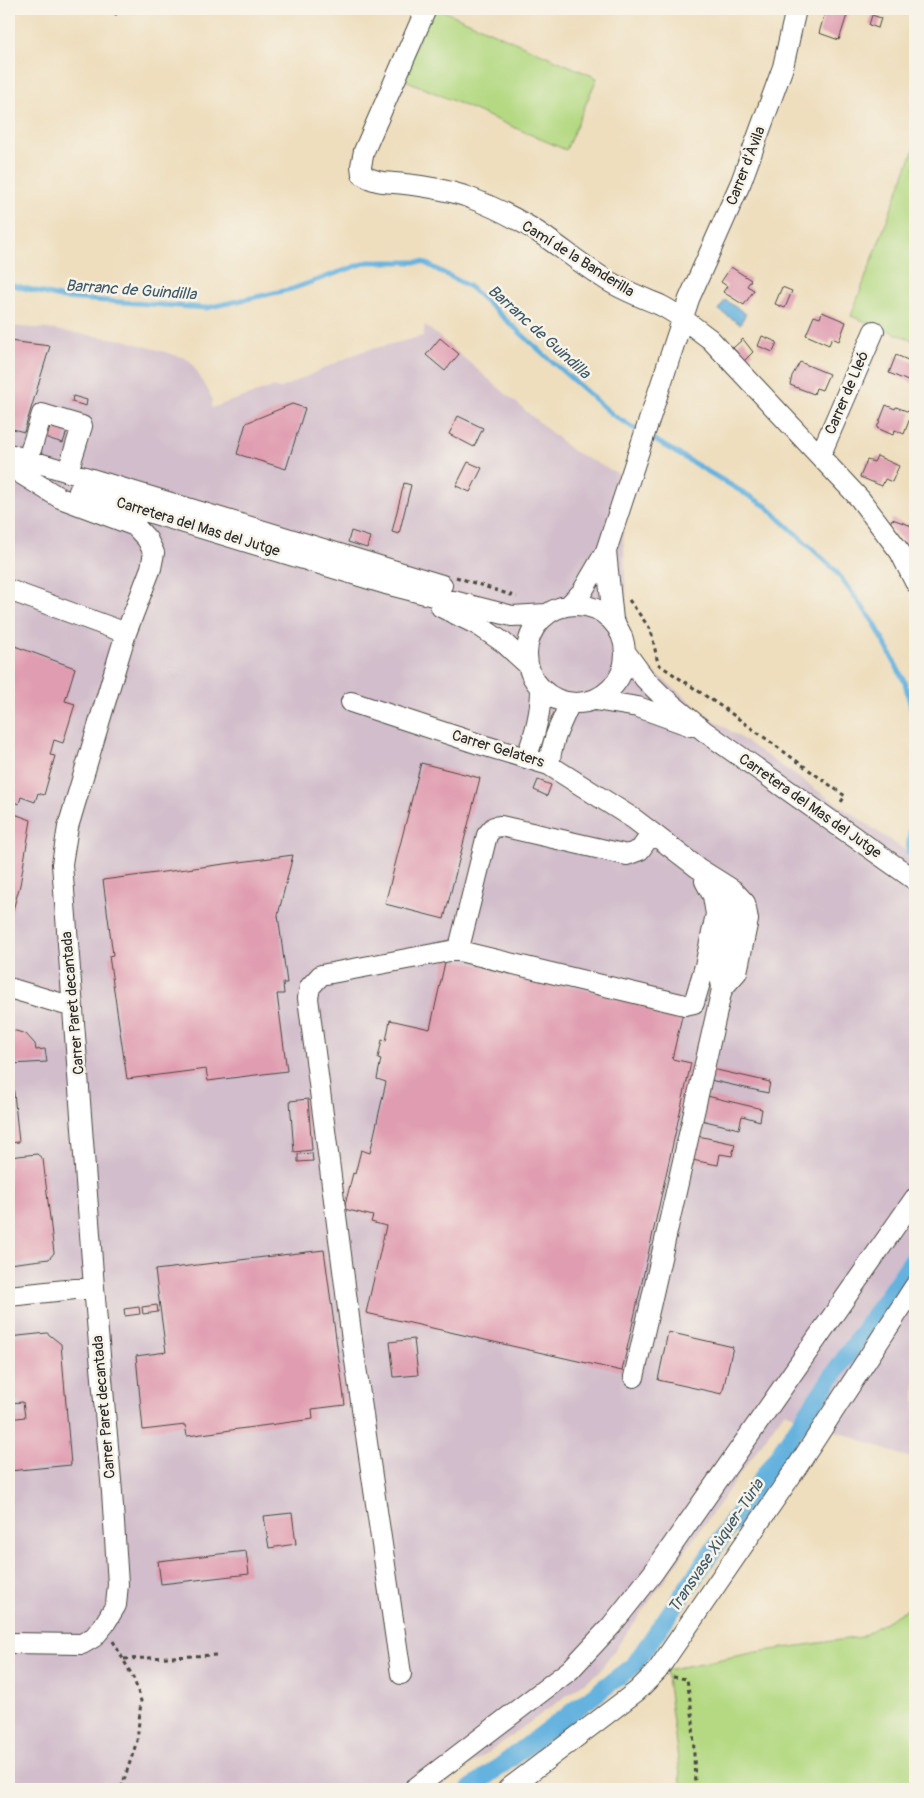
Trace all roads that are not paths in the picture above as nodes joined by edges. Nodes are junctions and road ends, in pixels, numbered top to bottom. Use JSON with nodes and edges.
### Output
{"nodes":[{"id":1,"x":426,"y":9,"type":"edge"},
{"id":2,"x":796,"y":9,"type":"edge"},
{"id":3,"x":682,"y":318,"type":"junction"},
{"id":4,"x":874,"y":331,"type":"dead end"},
{"id":5,"x":9,"y":454,"type":"edge"},
{"id":6,"x":820,"y":456,"type":"junction"},
{"id":7,"x":18,"y":467,"type":"edge"},
{"id":8,"x":68,"y":471,"type":"junction"},
{"id":9,"x":606,"y":551,"type":"junction"},
{"id":10,"x":915,"y":582,"type":"edge"},
{"id":11,"x":386,"y":584,"type":"junction"},
{"id":12,"x":9,"y":590,"type":"edge"},
{"id":13,"x":569,"y":605,"type":"junction"},
{"id":14,"x":484,"y":609,"type":"junction"},
{"id":15,"x":546,"y":614,"type":"junction"},
{"id":16,"x":613,"y":620,"type":"junction"},
{"id":17,"x":126,"y":633,"type":"junction"},
{"id":18,"x":626,"y":653,"type":"junction"},
{"id":19,"x":528,"y":665,"type":"junction"},
{"id":20,"x":541,"y":689,"type":"junction"},
{"id":21,"x":595,"y":700,"type":"junction"},
{"id":22,"x":351,"y":702,"type":"dead end"},
{"id":23,"x":570,"y":703,"type":"junction"},
{"id":24,"x":704,"y":731,"type":"junction"},
{"id":25,"x":526,"y":758,"type":"junction"},
{"id":26,"x":549,"y":765,"type":"junction"},
{"id":27,"x":652,"y":833,"type":"junction"},
{"id":28,"x":698,"y":868,"type":"junction"},
{"id":29,"x":915,"y":880,"type":"edge"},
{"id":30,"x":455,"y":950,"type":"junction"},
{"id":31,"x":9,"y":988,"type":"edge"},
{"id":32,"x":73,"y":1007,"type":"junction"},
{"id":33,"x":915,"y":1198,"type":"edge"},
{"id":34,"x":915,"y":1286,"type":"edge"},
{"id":35,"x":94,"y":1287,"type":"junction"},
{"id":36,"x":9,"y":1296,"type":"edge"},
{"id":37,"x":634,"y":1377,"type":"dead end"},
{"id":38,"x":9,"y":1644,"type":"edge"},
{"id":39,"x":402,"y":1674,"type":"dead end"},
{"id":40,"x":414,"y":1789,"type":"edge"},
{"id":41,"x":508,"y":1789,"type":"edge"}],
"edges":[{"from":1,"to":3,"type":"street","name":"Camí de la Banderilla"},
{"from":2,"to":3,"type":"street","name":"Carrer d'Àvila"},
{"from":3,"to":6,"type":"street","name":"Camí de la Banderilla"},
{"from":3,"to":9,"type":"street","name":"Carrer d'Àvila"},
{"from":4,"to":6,"type":"street","name":"Carrer de Lleó"},
{"from":5,"to":7,"type":"street"},
{"from":6,"to":10,"type":"street","name":"Camí de la Banderilla"},
{"from":7,"to":8,"type":"street"},
{"from":7,"to":8,"type":"street"},
{"from":7,"to":11,"type":"street","name":"Carretera del Mas del Jutge"},
{"from":7,"to":17,"type":"street","name":"Carrer Paret decantada"},
{"from":8,"to":14,"type":"street"},
{"from":9,"to":13,"type":"street"},
{"from":9,"to":16,"type":"street"},
{"from":11,"to":14,"type":"street","name":"Carretera del Mas del Jutge"},
{"from":11,"to":19,"type":"street","name":"Carretera del Mas del Jutge"},
{"from":12,"to":17,"type":"street"},
{"from":13,"to":15,"type":"street"},
{"from":13,"to":16,"type":"street"},
{"from":14,"to":15,"type":"street","name":"Carretera del Mas del Jutge"},
{"from":15,"to":19,"type":"street"},
{"from":16,"to":18,"type":"street"},
{"from":17,"to":32,"type":"street","name":"Carrer Paret decantada"},
{"from":18,"to":21,"type":"street"},
{"from":18,"to":24,"type":"street","name":"Carretera del Mas del Jutge"},
{"from":19,"to":20,"type":"street"},
{"from":20,"to":23,"type":"street"},
{"from":20,"to":25,"type":"street"},
{"from":21,"to":23,"type":"street"},
{"from":21,"to":24,"type":"street","name":"Carretera del Mas del Jutge"},
{"from":22,"to":25,"type":"street","name":"Carrer Gelaters"},
{"from":23,"to":26,"type":"street"},
{"from":24,"to":29,"type":"street","name":"Carretera del Mas del Jutge"},
{"from":25,"to":26,"type":"street","name":"Carrer Gelaters"},
{"from":26,"to":27,"type":"street","name":"Carrer Gelaters"},
{"from":27,"to":28,"type":"street","name":"Carrer Gelaters"},
{"from":27,"to":30,"type":"street"},
{"from":28,"to":30,"type":"street"},
{"from":28,"to":37,"type":"street","name":"Carrer Gelaters"},
{"from":30,"to":39,"type":"street"},
{"from":31,"to":32,"type":"street"},
{"from":32,"to":35,"type":"street","name":"Carrer Paret decantada"},
{"from":33,"to":40,"type":"street"},
{"from":34,"to":41,"type":"street"},
{"from":35,"to":36,"type":"street"},
{"from":35,"to":38,"type":"street","name":"Carrer Paret decantada"}]}
